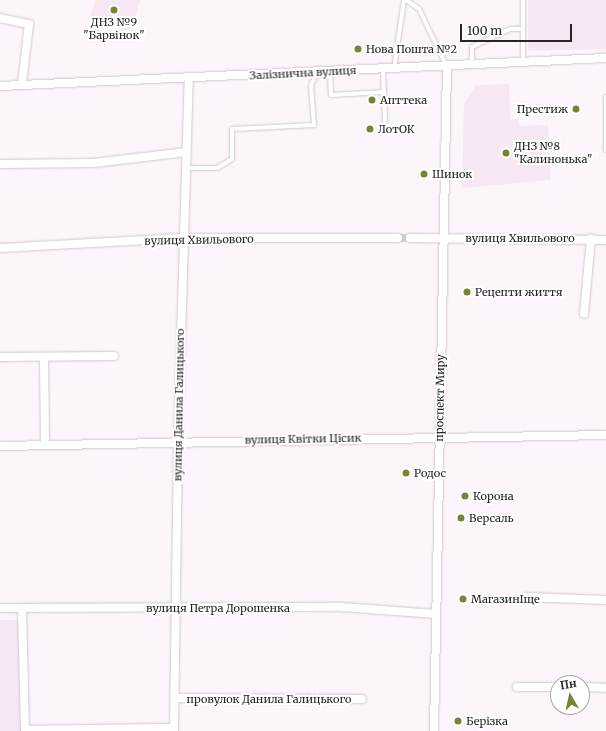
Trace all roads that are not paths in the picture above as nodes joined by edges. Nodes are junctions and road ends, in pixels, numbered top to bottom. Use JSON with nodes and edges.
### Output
{"nodes":[{"id":1,"x":405,"y":0,"type":"edge"},
{"id":2,"x":523,"y":0,"type":"edge"},
{"id":3,"x":0,"y":18,"type":"edge"},
{"id":4,"x":523,"y":29,"type":"junction"},
{"id":5,"x":606,"y":58,"type":"edge"},
{"id":6,"x":523,"y":62,"type":"junction"},
{"id":7,"x":472,"y":64,"type":"junction"},
{"id":8,"x":446,"y":66,"type":"junction"},
{"id":9,"x":383,"y":69,"type":"junction"},
{"id":10,"x":394,"y":69,"type":"junction"},
{"id":11,"x":318,"y":72,"type":"junction"},
{"id":12,"x":330,"y":72,"type":"junction"},
{"id":13,"x":189,"y":79,"type":"junction"},
{"id":14,"x":22,"y":84,"type":"junction"},
{"id":15,"x":0,"y":86,"type":"edge"},
{"id":16,"x":384,"y":92,"type":"junction"},
{"id":17,"x":606,"y":97,"type":"edge"},
{"id":18,"x":385,"y":125,"type":"dead end"},
{"id":19,"x":606,"y":150,"type":"edge"},
{"id":20,"x":186,"y":152,"type":"junction"},
{"id":21,"x":0,"y":164,"type":"edge"},
{"id":22,"x":186,"y":168,"type":"junction"},
{"id":23,"x":183,"y":238,"type":"junction"},
{"id":24,"x":398,"y":238,"type":"tunnel mouth"},
{"id":25,"x":410,"y":238,"type":"tunnel mouth"},
{"id":26,"x":443,"y":238,"type":"junction"},
{"id":27,"x":591,"y":238,"type":"junction"},
{"id":28,"x":606,"y":240,"type":"edge"},
{"id":29,"x":0,"y":248,"type":"edge"},
{"id":30,"x":584,"y":314,"type":"dead end"},
{"id":31,"x":114,"y":356,"type":"dead end"},
{"id":32,"x":0,"y":357,"type":"edge"},
{"id":33,"x":44,"y":359,"type":"junction"},
{"id":34,"x":606,"y":435,"type":"edge"},
{"id":35,"x":440,"y":436,"type":"junction"},
{"id":36,"x":178,"y":441,"type":"junction"},
{"id":37,"x":45,"y":445,"type":"junction"},
{"id":38,"x":0,"y":446,"type":"edge"},
{"id":39,"x":528,"y":597,"type":"dead end"},
{"id":40,"x":606,"y":600,"type":"edge"},
{"id":41,"x":0,"y":608,"type":"edge"},
{"id":42,"x":22,"y":608,"type":"junction"},
{"id":43,"x":174,"y":609,"type":"junction"},
{"id":44,"x":436,"y":614,"type":"junction"},
{"id":45,"x":517,"y":687,"type":"dead end"},
{"id":46,"x":550,"y":687,"type":"edge"},
{"id":47,"x":590,"y":687,"type":"edge"},
{"id":48,"x":606,"y":688,"type":"edge"},
{"id":49,"x":175,"y":698,"type":"junction"},
{"id":50,"x":362,"y":699,"type":"dead end"},
{"id":51,"x":174,"y":730,"type":"edge"},
{"id":52,"x":25,"y":731,"type":"edge"},
{"id":53,"x":434,"y":731,"type":"edge"}],
"edges":[{"from":1,"to":8,"type":"lane"},
{"from":1,"to":10,"type":"lane"},
{"from":2,"to":4,"type":"lane"},
{"from":3,"to":14,"type":"street"},
{"from":4,"to":6,"type":"lane"},
{"from":4,"to":7,"type":"lane"},
{"from":5,"to":6,"type":"street","name":"Залізнична вулиця"},
{"from":6,"to":7,"type":"street","name":"Залізнична вулиця"},
{"from":7,"to":8,"type":"street","name":"Залізнична вулиця"},
{"from":8,"to":10,"type":"street","name":"Залізнична вулиця"},
{"from":8,"to":26,"type":"street","name":"проспект Миру"},
{"from":9,"to":10,"type":"street","name":"Залізнична вулиця"},
{"from":9,"to":12,"type":"street","name":"Залізнична вулиця"},
{"from":9,"to":16,"type":"lane"},
{"from":11,"to":12,"type":"street","name":"Залізнична вулиця"},
{"from":11,"to":13,"type":"street","name":"Залізнична вулиця"},
{"from":11,"to":22,"type":"lane"},
{"from":12,"to":16,"type":"lane"},
{"from":13,"to":14,"type":"street","name":"Залізнична вулиця"},
{"from":13,"to":20,"type":"street","name":"вулиця Данила Галицького"},
{"from":14,"to":15,"type":"street","name":"Залізнична вулиця"},
{"from":16,"to":18,"type":"lane"},
{"from":17,"to":19,"type":"lane"},
{"from":20,"to":21,"type":"street"},
{"from":20,"to":22,"type":"street","name":"вулиця Данила Галицького"},
{"from":22,"to":23,"type":"street","name":"вулиця Данила Галицького"},
{"from":23,"to":24,"type":"street","name":"вулиця Хвильового"},
{"from":23,"to":29,"type":"street","name":"вулиця Хвильового"},
{"from":23,"to":36,"type":"street","name":"вулиця Данила Галицького"},
{"from":25,"to":26,"type":"street","name":"вулиця Хвильового"},
{"from":26,"to":27,"type":"street","name":"вулиця Хвильового"},
{"from":26,"to":35,"type":"street","name":"проспект Миру"},
{"from":27,"to":28,"type":"street","name":"вулиця Хвильового"},
{"from":27,"to":30,"type":"street"},
{"from":31,"to":33,"type":"street"},
{"from":32,"to":33,"type":"street"},
{"from":33,"to":37,"type":"street"},
{"from":34,"to":35,"type":"street","name":"вулиця Квітки Цісик"},
{"from":35,"to":36,"type":"street","name":"вулиця Квітки Цісик"},
{"from":35,"to":44,"type":"street","name":"проспект Миру"},
{"from":36,"to":37,"type":"street","name":"вулиця Квітки Цісик"},
{"from":36,"to":43,"type":"street","name":"вулиця Данила Галицького"},
{"from":37,"to":38,"type":"street","name":"вулиця Квітки Цісик"},
{"from":39,"to":40,"type":"street"},
{"from":41,"to":42,"type":"street","name":"вулиця Петра Дорошенка"},
{"from":42,"to":43,"type":"street","name":"вулиця Петра Дорошенка"},
{"from":42,"to":52,"type":"street"},
{"from":43,"to":44,"type":"street","name":"вулиця Петра Дорошенка"},
{"from":43,"to":49,"type":"street","name":"вулиця Данила Галицького"},
{"from":44,"to":53,"type":"street","name":"проспект Миру"},
{"from":45,"to":46,"type":"street"},
{"from":47,"to":48,"type":"street"},
{"from":49,"to":50,"type":"street","name":"провулок Данила Галицького"},
{"from":49,"to":51,"type":"street","name":"вулиця Данила Галицького"},
{"from":51,"to":52,"type":"street"}]}
